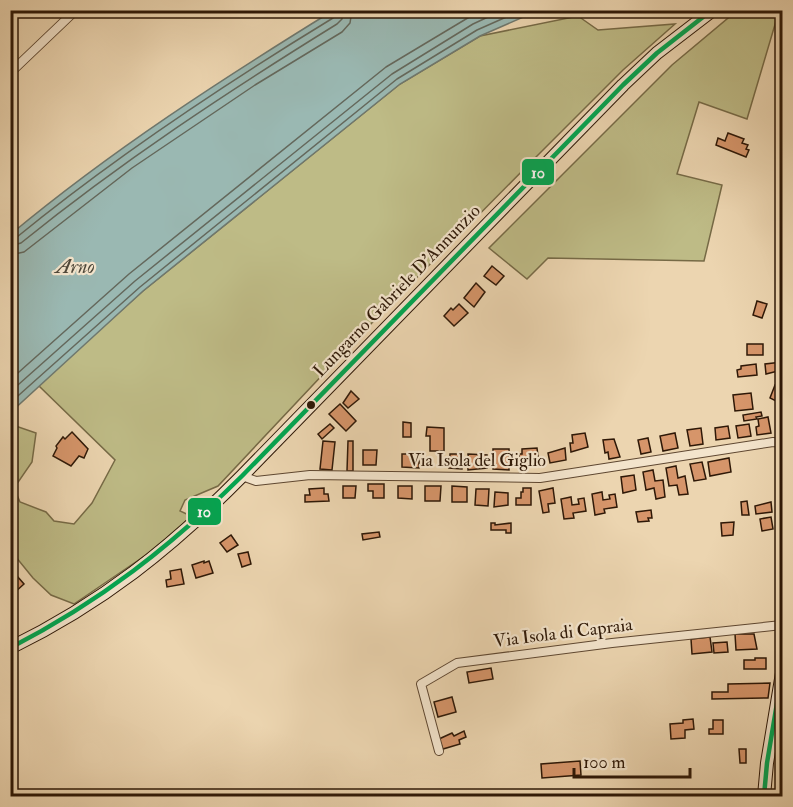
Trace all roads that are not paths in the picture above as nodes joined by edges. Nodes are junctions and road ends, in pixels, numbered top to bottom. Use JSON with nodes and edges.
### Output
{"nodes":[{"id":1,"x":76,"y":10,"type":"edge"},
{"id":2,"x":713,"y":10,"type":"edge"},
{"id":3,"x":10,"y":74,"type":"edge"},
{"id":4,"x":783,"y":442,"type":"edge"},
{"id":5,"x":242,"y":477,"type":"junction"},
{"id":6,"x":783,"y":625,"type":"edge"},
{"id":7,"x":10,"y":648,"type":"edge"},
{"id":8,"x":783,"y":674,"type":"edge"},
{"id":9,"x":440,"y":751,"type":"dead end"},
{"id":10,"x":764,"y":796,"type":"edge"}],
"edges":[{"from":1,"to":3,"type":"street"},
{"from":2,"to":5,"type":"main road","name":"Lungarno Gabriele D'Annunzio"},
{"from":4,"to":5,"type":"street","name":"Via Isola del Giglio"},
{"from":5,"to":7,"type":"main road","name":"Lungarno Gabriele D'Annunzio"},
{"from":6,"to":9,"type":"street","name":"Via Isola di Capraia"},
{"from":8,"to":10,"type":"main road"}]}
